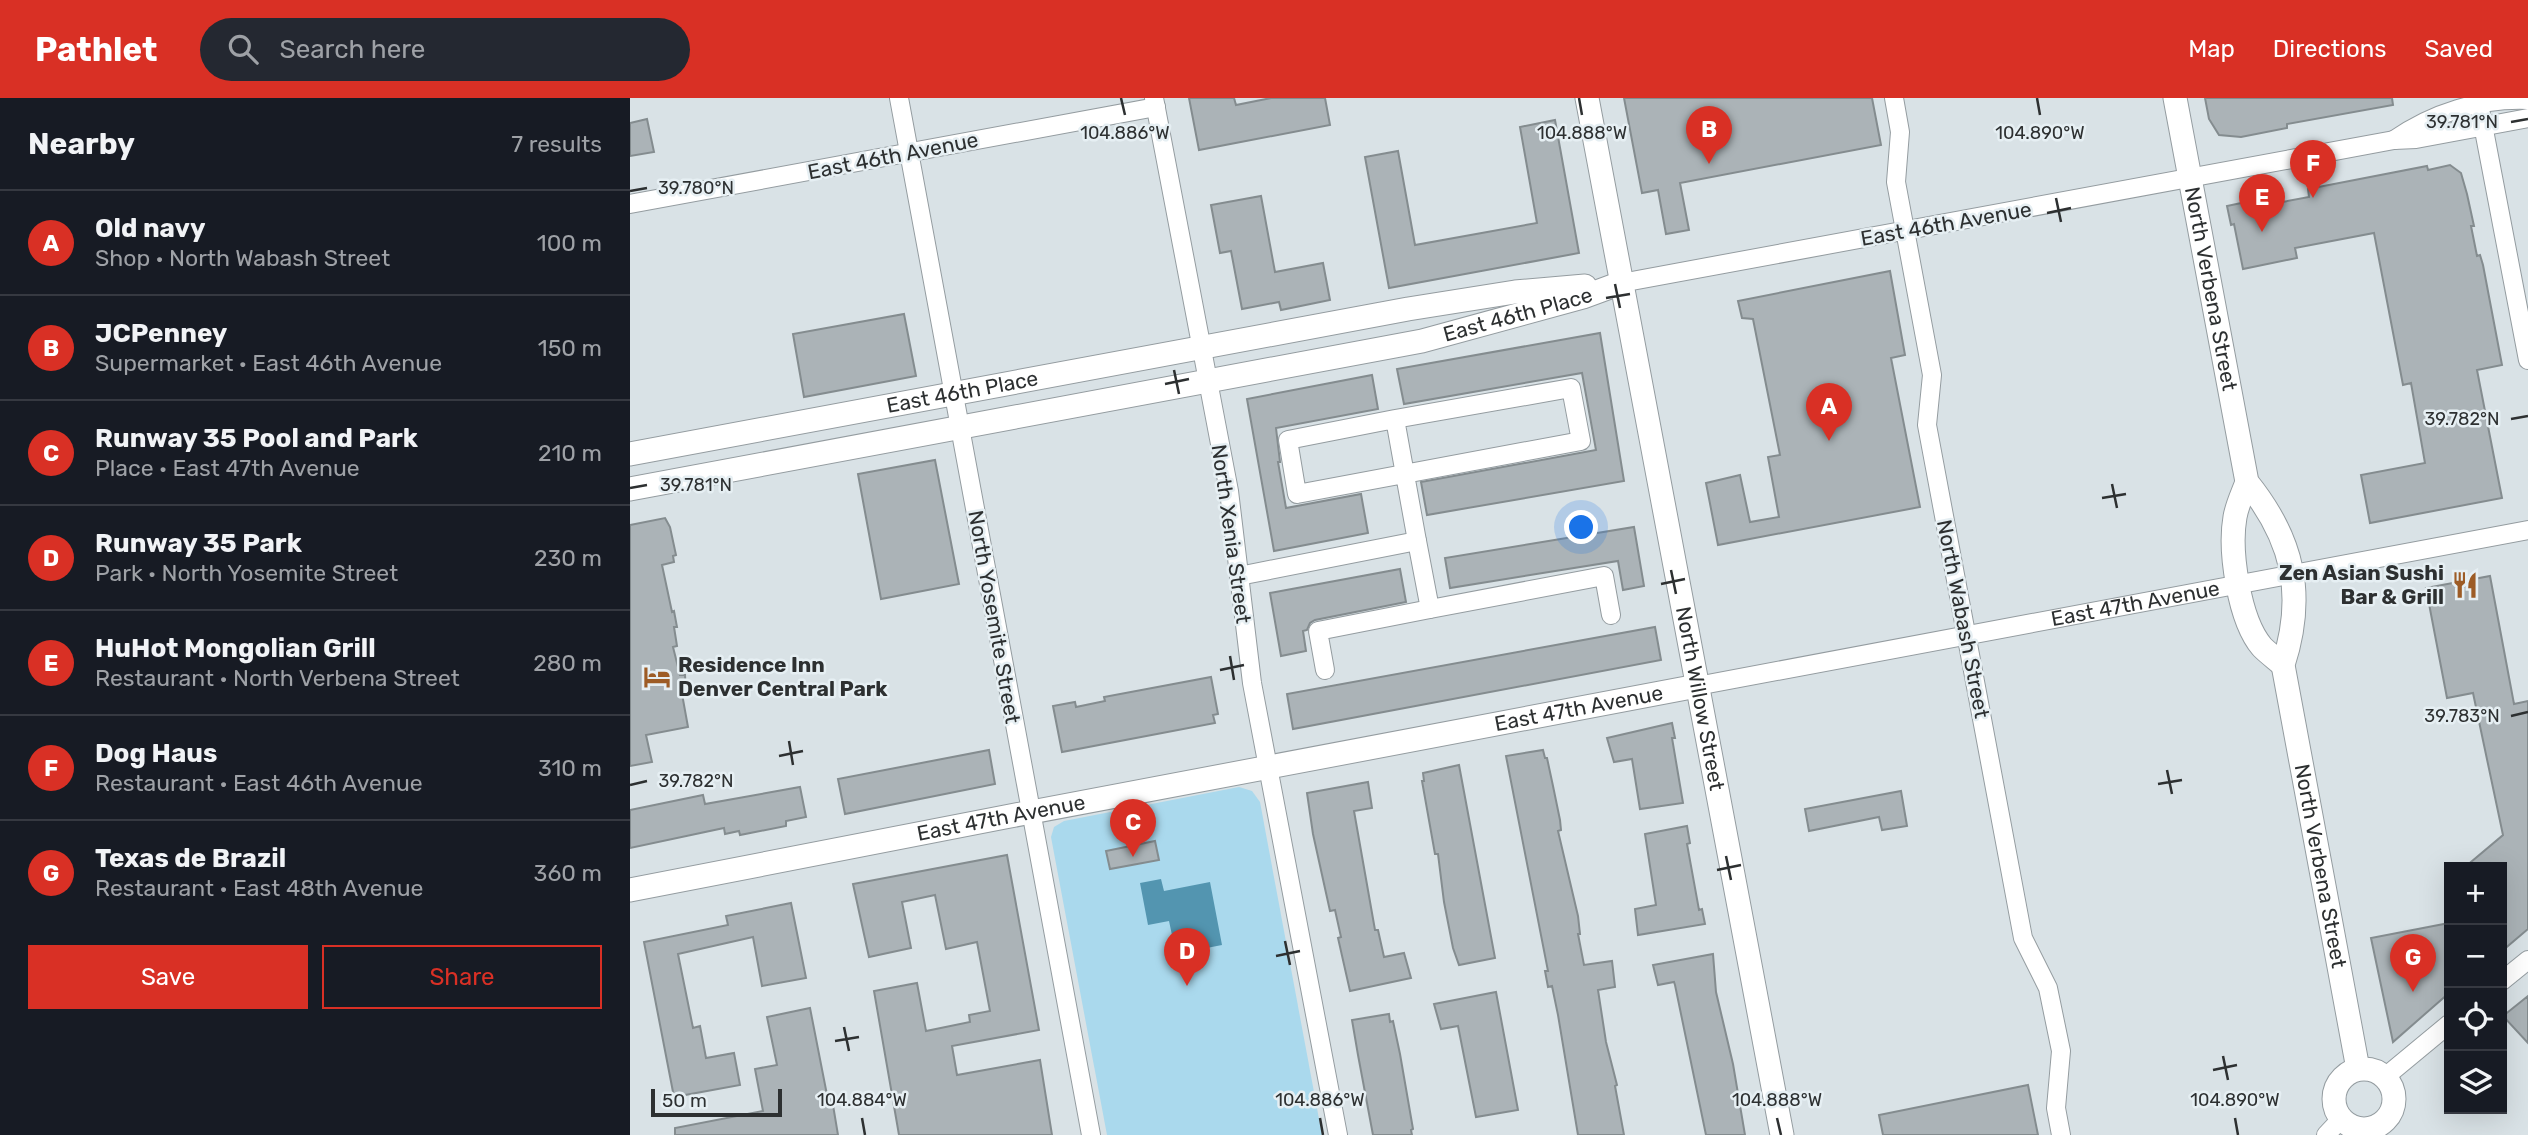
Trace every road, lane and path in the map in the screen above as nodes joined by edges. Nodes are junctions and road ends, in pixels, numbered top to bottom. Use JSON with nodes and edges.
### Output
{"nodes":[{"id":1,"x":899,"y":98,"type":"edge"},
{"id":2,"x":1587,"y":98,"type":"edge"},
{"id":3,"x":1894,"y":98,"type":"edge"},
{"id":4,"x":2175,"y":98,"type":"edge"},
{"id":5,"x":2528,"y":100,"type":"edge"},
{"id":6,"x":1155,"y":102,"type":"edge"},
{"id":7,"x":2479,"y":104,"type":"junction"},
{"id":8,"x":2528,"y":118,"type":"edge"},
{"id":9,"x":2483,"y":127,"type":"junction"},
{"id":10,"x":2394,"y":140,"type":"junction"},
{"id":11,"x":908,"y":153,"type":"junction"},
{"id":12,"x":2190,"y":178,"type":"junction"},
{"id":13,"x":630,"y":204,"type":"edge"},
{"id":14,"x":1903,"y":232,"type":"junction"},
{"id":15,"x":1622,"y":283,"type":"junction"},
{"id":16,"x":1200,"y":347,"type":"junction"},
{"id":17,"x":2528,"y":360,"type":"edge"},
{"id":18,"x":1207,"y":380,"type":"junction"},
{"id":19,"x":953,"y":394,"type":"junction"},
{"id":20,"x":1395,"y":419,"type":"junction"},
{"id":21,"x":959,"y":427,"type":"junction"},
{"id":22,"x":630,"y":454,"type":"edge"},
{"id":23,"x":1405,"y":474,"type":"junction"},
{"id":24,"x":2247,"y":481,"type":"junction"},
{"id":25,"x":630,"y":489,"type":"edge"},
{"id":26,"x":2528,"y":530,"type":"edge"},
{"id":27,"x":1417,"y":541,"type":"junction"},
{"id":28,"x":2292,"y":574,"type":"junction"},
{"id":29,"x":1240,"y":576,"type":"junction"},
{"id":30,"x":2237,"y":584,"type":"junction"},
{"id":31,"x":1430,"y":610,"type":"junction"},
{"id":32,"x":1611,"y":615,"type":"dead end"},
{"id":33,"x":1966,"y":636,"type":"junction"},
{"id":34,"x":2283,"y":665,"type":"junction"},
{"id":35,"x":1325,"y":670,"type":"dead end"},
{"id":36,"x":1697,"y":686,"type":"junction"},
{"id":37,"x":1268,"y":767,"type":"junction"},
{"id":38,"x":1031,"y":812,"type":"junction"},
{"id":39,"x":630,"y":890,"type":"edge"},
{"id":40,"x":2528,"y":960,"type":"edge"},
{"id":41,"x":2507,"y":977,"type":"edge"},
{"id":42,"x":2444,"y":1028,"type":"edge"},
{"id":43,"x":2358,"y":1069,"type":"junction"},
{"id":44,"x":2385,"y":1077,"type":"junction"},
{"id":45,"x":2333,"y":1127,"type":"edge"},
{"id":46,"x":2372,"y":1132,"type":"edge"},
{"id":47,"x":1091,"y":1135,"type":"edge"},
{"id":48,"x":1338,"y":1135,"type":"edge"},
{"id":49,"x":1782,"y":1135,"type":"edge"},
{"id":50,"x":2061,"y":1135,"type":"edge"}],
"edges":[{"from":1,"to":11,"type":"street","name":"North Yosemite Street"},
{"from":2,"to":15,"type":"street","name":"North Willow Street"},
{"from":3,"to":14,"type":"street","name":"North Wabash Street"},
{"from":4,"to":12,"type":"street","name":"North Verbena Street"},
{"from":5,"to":7,"type":"street","name":"East 46th Avenue"},
{"from":6,"to":11,"type":"street","name":"East 46th Avenue"},
{"from":6,"to":16,"type":"street","name":"North Xenia Street"},
{"from":7,"to":9,"type":"street"},
{"from":7,"to":10,"type":"street","name":"East 46th Avenue"},
{"from":8,"to":9,"type":"street","name":"East 46th Avenue"},
{"from":9,"to":10,"type":"street","name":"East 46th Avenue"},
{"from":9,"to":17,"type":"street"},
{"from":10,"to":12,"type":"street","name":"East 46th Avenue"},
{"from":11,"to":13,"type":"street","name":"East 46th Avenue"},
{"from":11,"to":19,"type":"street","name":"North Yosemite Street"},
{"from":12,"to":14,"type":"street","name":"East 46th Avenue"},
{"from":12,"to":24,"type":"street","name":"North Verbena Street"},
{"from":14,"to":15,"type":"street","name":"East 46th Avenue"},
{"from":14,"to":33,"type":"street","name":"North Wabash Street"},
{"from":15,"to":16,"type":"street","name":"East 46th Place"},
{"from":15,"to":18,"type":"street","name":"East 46th Place"},
{"from":15,"to":36,"type":"street","name":"North Willow Street"},
{"from":16,"to":18,"type":"street","name":"North Xenia Street"},
{"from":16,"to":19,"type":"street","name":"East 46th Place"},
{"from":18,"to":21,"type":"street","name":"East 46th Place"},
{"from":18,"to":29,"type":"street","name":"North Xenia Street"},
{"from":19,"to":21,"type":"street","name":"North Yosemite Street"},
{"from":19,"to":22,"type":"street","name":"East 46th Place"},
{"from":20,"to":23,"type":"street"},
{"from":20,"to":23,"type":"street"},
{"from":20,"to":23,"type":"street"},
{"from":21,"to":25,"type":"street","name":"East 46th Place"},
{"from":21,"to":38,"type":"street","name":"North Yosemite Street"},
{"from":23,"to":27,"type":"street"},
{"from":24,"to":28,"type":"street","name":"North Verbena Street"},
{"from":24,"to":30,"type":"street"},
{"from":26,"to":28,"type":"street","name":"East 47th Avenue"},
{"from":27,"to":29,"type":"street"},
{"from":27,"to":31,"type":"street"},
{"from":28,"to":30,"type":"street","name":"East 47th Avenue"},
{"from":28,"to":34,"type":"street","name":"North Verbena Street"},
{"from":29,"to":37,"type":"street","name":"North Xenia Street"},
{"from":30,"to":33,"type":"street","name":"East 47th Avenue"},
{"from":30,"to":34,"type":"street"},
{"from":31,"to":32,"type":"street"},
{"from":31,"to":35,"type":"street"},
{"from":33,"to":36,"type":"street","name":"East 47th Avenue"},
{"from":33,"to":50,"type":"street","name":"North Wabash Street"},
{"from":34,"to":43,"type":"street","name":"North Verbena Street"},
{"from":36,"to":37,"type":"street","name":"East 47th Avenue"},
{"from":36,"to":49,"type":"street","name":"North Willow Street"},
{"from":37,"to":38,"type":"street","name":"East 47th Avenue"},
{"from":37,"to":48,"type":"street","name":"North Xenia Street"},
{"from":38,"to":39,"type":"street","name":"East 47th Avenue"},
{"from":38,"to":47,"type":"street","name":"North Yosemite Street"},
{"from":40,"to":41,"type":"street"},
{"from":42,"to":44,"type":"street"},
{"from":43,"to":44,"type":"street"},
{"from":43,"to":45,"type":"street"},
{"from":44,"to":46,"type":"street"},
{"from":45,"to":46,"type":"street"}]}
